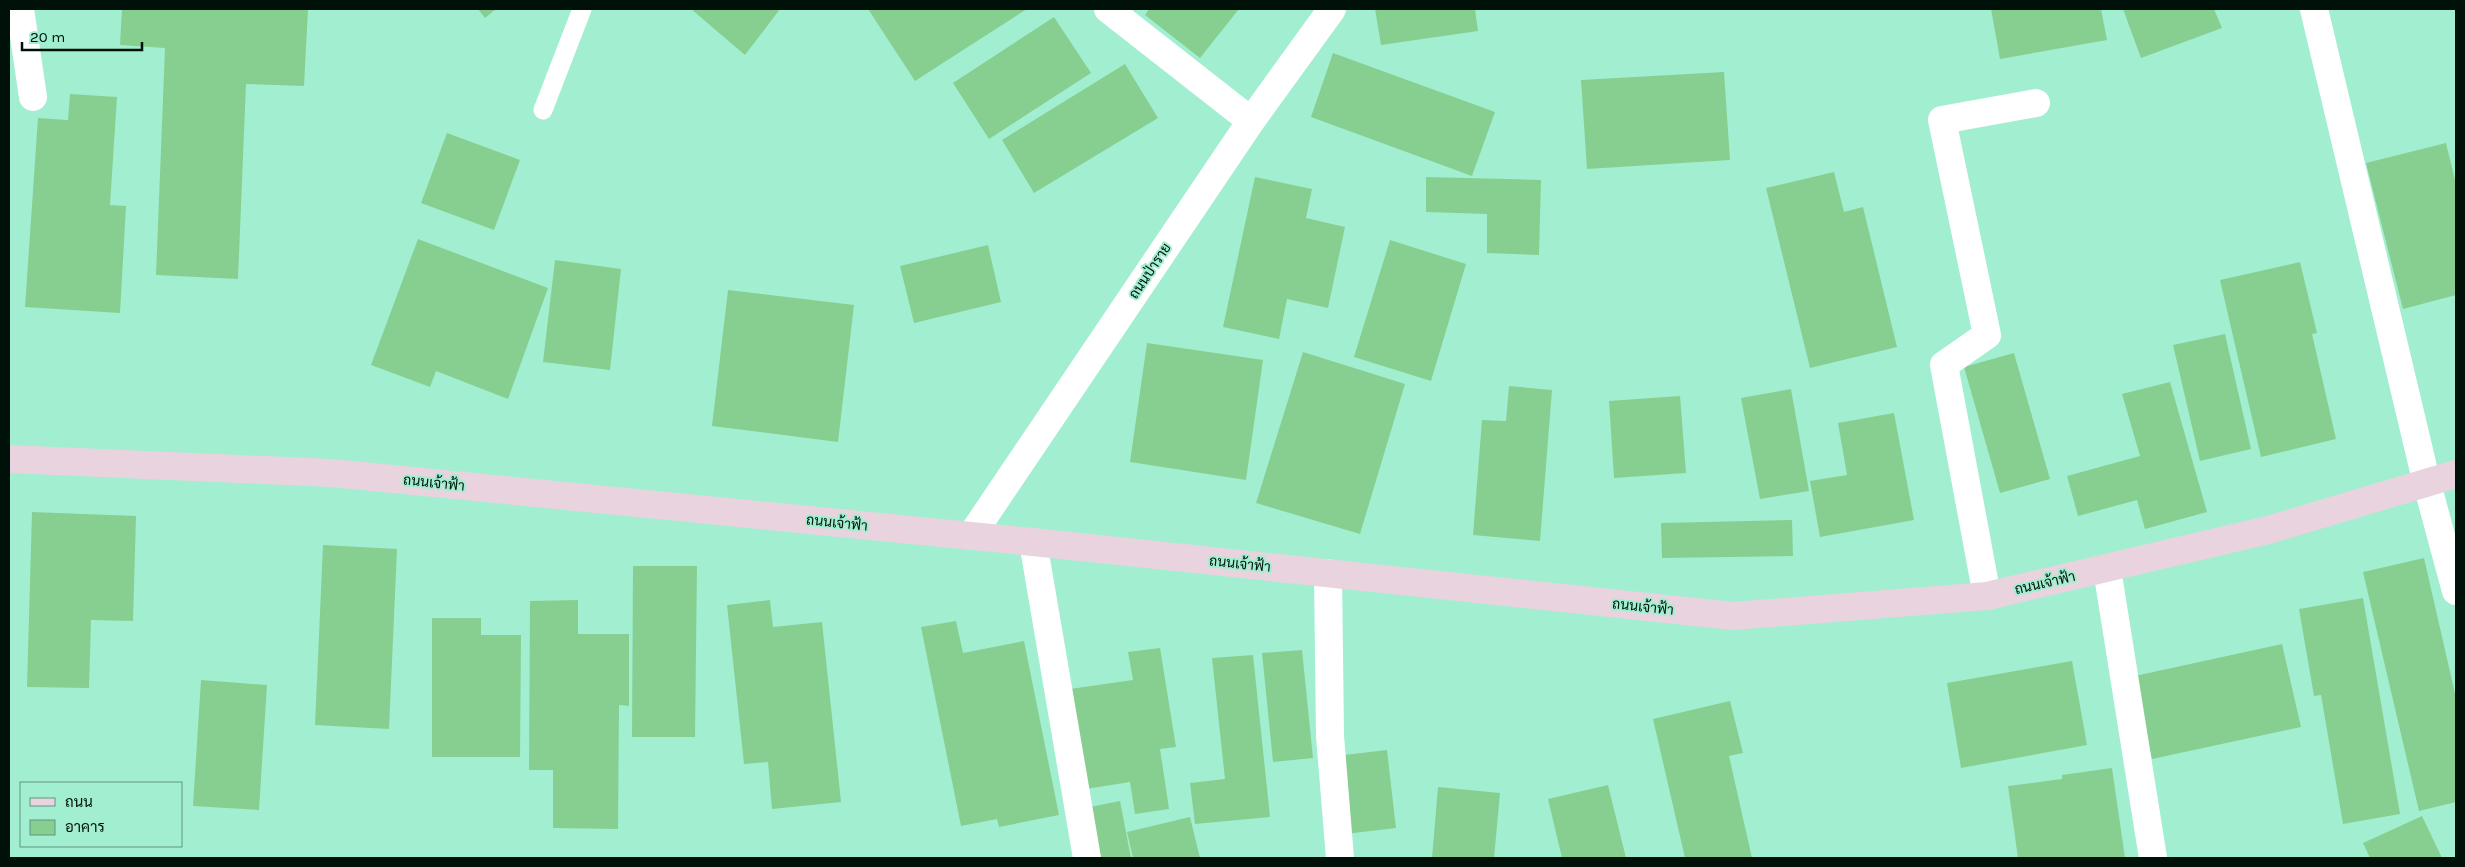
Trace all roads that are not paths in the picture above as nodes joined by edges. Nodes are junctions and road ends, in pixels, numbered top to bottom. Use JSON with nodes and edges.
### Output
{"nodes":[{"id":1,"x":20,"y":9,"type":"edge"},
{"id":2,"x":582,"y":9,"type":"edge"},
{"id":3,"x":1108,"y":9,"type":"edge"},
{"id":4,"x":1332,"y":9,"type":"edge"},
{"id":5,"x":2314,"y":9,"type":"edge"},
{"id":6,"x":33,"y":97,"type":"dead end"},
{"id":7,"x":2036,"y":103,"type":"dead end"},
{"id":8,"x":543,"y":110,"type":"dead end"},
{"id":9,"x":1251,"y":121,"type":"junction"},
{"id":10,"x":9,"y":459,"type":"edge"},
{"id":11,"x":2456,"y":474,"type":"edge"},
{"id":12,"x":2427,"y":484,"type":"junction"},
{"id":13,"x":971,"y":536,"type":"junction"},
{"id":14,"x":1033,"y":542,"type":"junction"},
{"id":15,"x":2107,"y":569,"type":"junction"},
{"id":16,"x":1328,"y":573,"type":"junction"},
{"id":17,"x":2456,"y":591,"type":"edge"},
{"id":18,"x":1987,"y":596,"type":"junction"},
{"id":19,"x":1087,"y":858,"type":"edge"},
{"id":20,"x":1340,"y":858,"type":"edge"},
{"id":21,"x":2153,"y":858,"type":"edge"}],
"edges":[{"from":1,"to":6,"type":"street"},
{"from":2,"to":8,"type":"lane"},
{"from":3,"to":9,"type":"street"},
{"from":4,"to":9,"type":"street","name":"ถนนป่าราย"},
{"from":5,"to":12,"type":"street"},
{"from":7,"to":18,"type":"street"},
{"from":9,"to":13,"type":"street","name":"ถนนป่าราย"},
{"from":10,"to":13,"type":"main road","name":"ถนนเจ้าฟ้า"},
{"from":11,"to":12,"type":"main road","name":"ถนนเจ้าฟ้า"},
{"from":12,"to":15,"type":"main road","name":"ถนนเจ้าฟ้า"},
{"from":12,"to":17,"type":"street"},
{"from":13,"to":14,"type":"main road","name":"ถนนเจ้าฟ้า"},
{"from":14,"to":16,"type":"main road","name":"ถนนเจ้าฟ้า"},
{"from":14,"to":19,"type":"street"},
{"from":15,"to":18,"type":"main road","name":"ถนนเจ้าฟ้า"},
{"from":15,"to":21,"type":"street"},
{"from":16,"to":18,"type":"main road","name":"ถนนเจ้าฟ้า"},
{"from":16,"to":20,"type":"street"}]}
